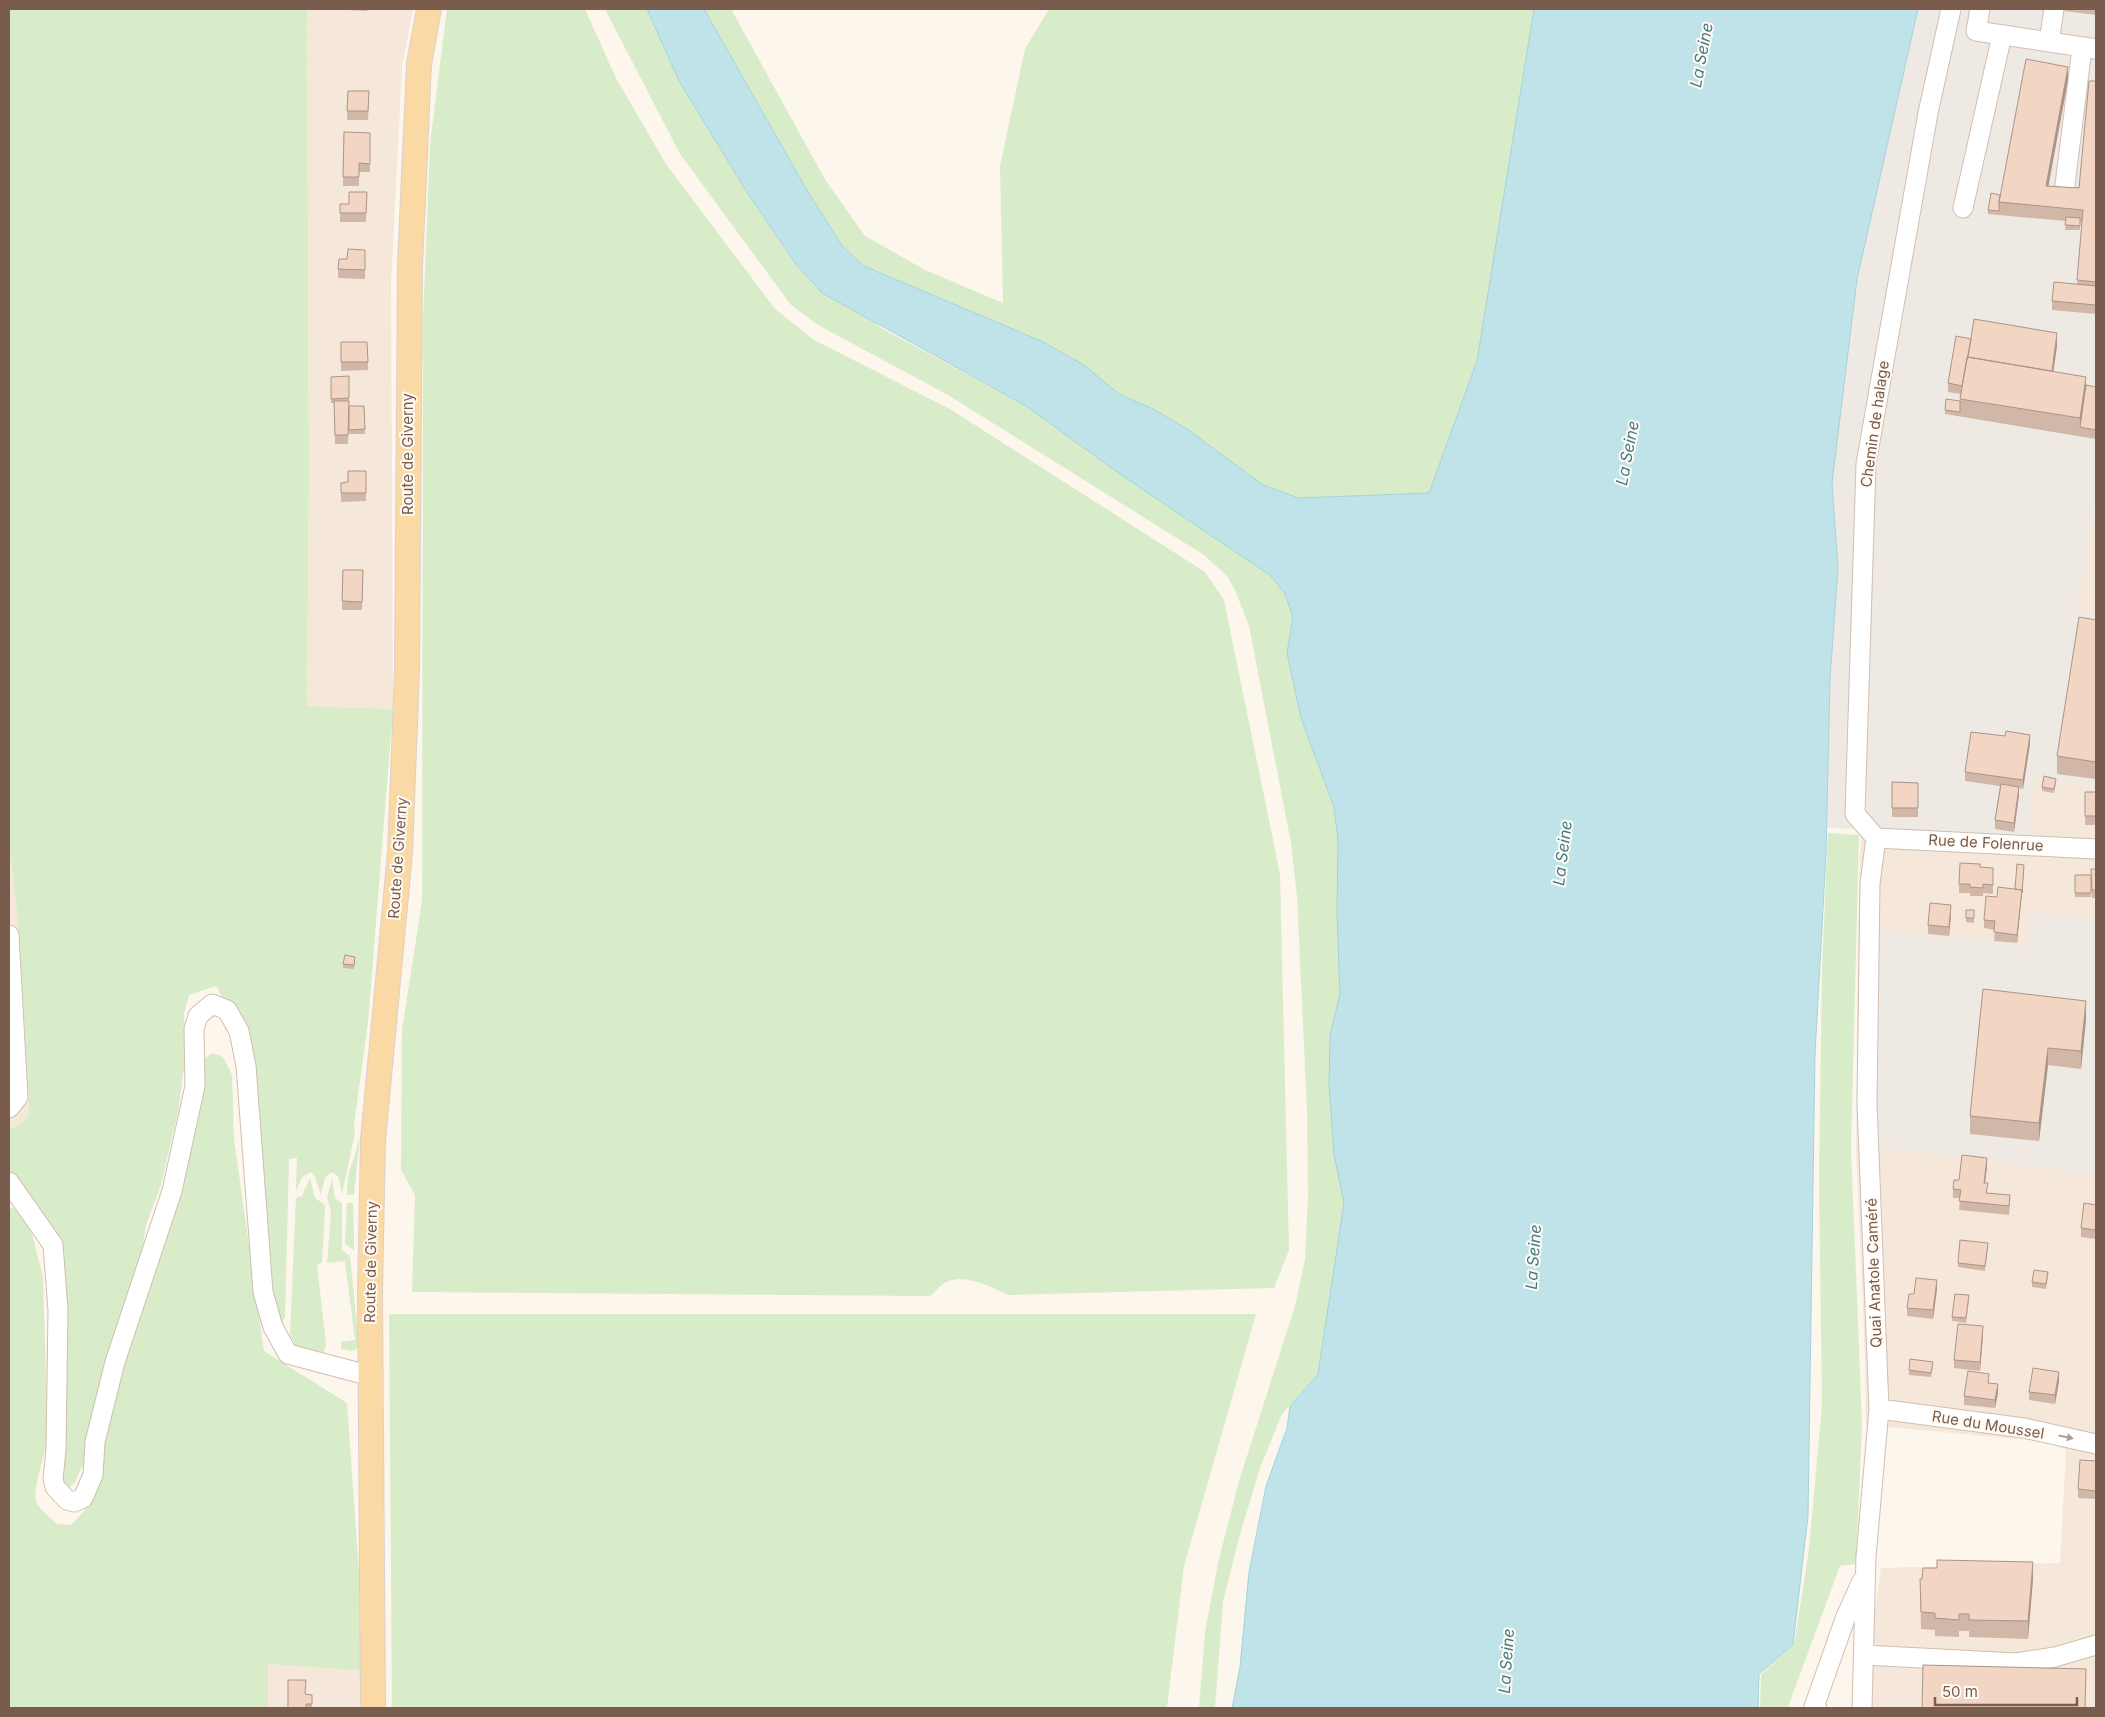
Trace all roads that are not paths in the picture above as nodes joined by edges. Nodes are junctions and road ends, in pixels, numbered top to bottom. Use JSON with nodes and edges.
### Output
{"nodes":[{"id":1,"x":428,"y":9,"type":"edge"},
{"id":2,"x":1951,"y":9,"type":"edge"},
{"id":3,"x":1980,"y":9,"type":"edge"},
{"id":4,"x":2054,"y":9,"type":"edge"},
{"id":5,"x":2002,"y":35,"type":"junction"},
{"id":6,"x":2049,"y":42,"type":"junction"},
{"id":7,"x":2089,"y":48,"type":"edge"},
{"id":8,"x":2065,"y":185,"type":"edge"},
{"id":9,"x":1963,"y":208,"type":"dead end"},
{"id":10,"x":1876,"y":838,"type":"junction"},
{"id":11,"x":2096,"y":849,"type":"edge"},
{"id":12,"x":9,"y":935,"type":"edge"},
{"id":13,"x":9,"y":1108,"type":"edge"},
{"id":14,"x":9,"y":1182,"type":"edge"},
{"id":15,"x":371,"y":1376,"type":"junction"},
{"id":16,"x":1879,"y":1409,"type":"junction"},
{"id":17,"x":2096,"y":1444,"type":"edge"},
{"id":18,"x":1866,"y":1574,"type":"junction"},
{"id":19,"x":2096,"y":1645,"type":"edge"},
{"id":20,"x":1864,"y":1655,"type":"junction"},
{"id":21,"x":373,"y":1708,"type":"edge"},
{"id":22,"x":1817,"y":1708,"type":"edge"},
{"id":23,"x":1862,"y":1708,"type":"edge"}],
"edges":[{"from":1,"to":15,"type":"main road","name":"Route de Giverny"},
{"from":2,"to":10,"type":"street","name":"Chemin de halage"},
{"from":3,"to":5,"type":"street"},
{"from":4,"to":6,"type":"street"},
{"from":5,"to":6,"type":"street"},
{"from":5,"to":9,"type":"street"},
{"from":6,"to":7,"type":"street"},
{"from":7,"to":8,"type":"street"},
{"from":10,"to":11,"type":"street","name":"Rue de Folenrue"},
{"from":10,"to":16,"type":"street","name":"Quai Anatole Caméré"},
{"from":12,"to":13,"type":"street"},
{"from":14,"to":15,"type":"street"},
{"from":15,"to":21,"type":"main road","name":"Route de Giverny"},
{"from":16,"to":17,"type":"street","name":"Rue du Moussel","one_way":true},
{"from":16,"to":18,"type":"street","name":"Quai Anatole Caméré"},
{"from":18,"to":20,"type":"street","name":"Quai Anatole Caméré"},
{"from":18,"to":22,"type":"street"},
{"from":19,"to":20,"type":"street"},
{"from":20,"to":23,"type":"street","name":"Quai Anatole Caméré"}]}
